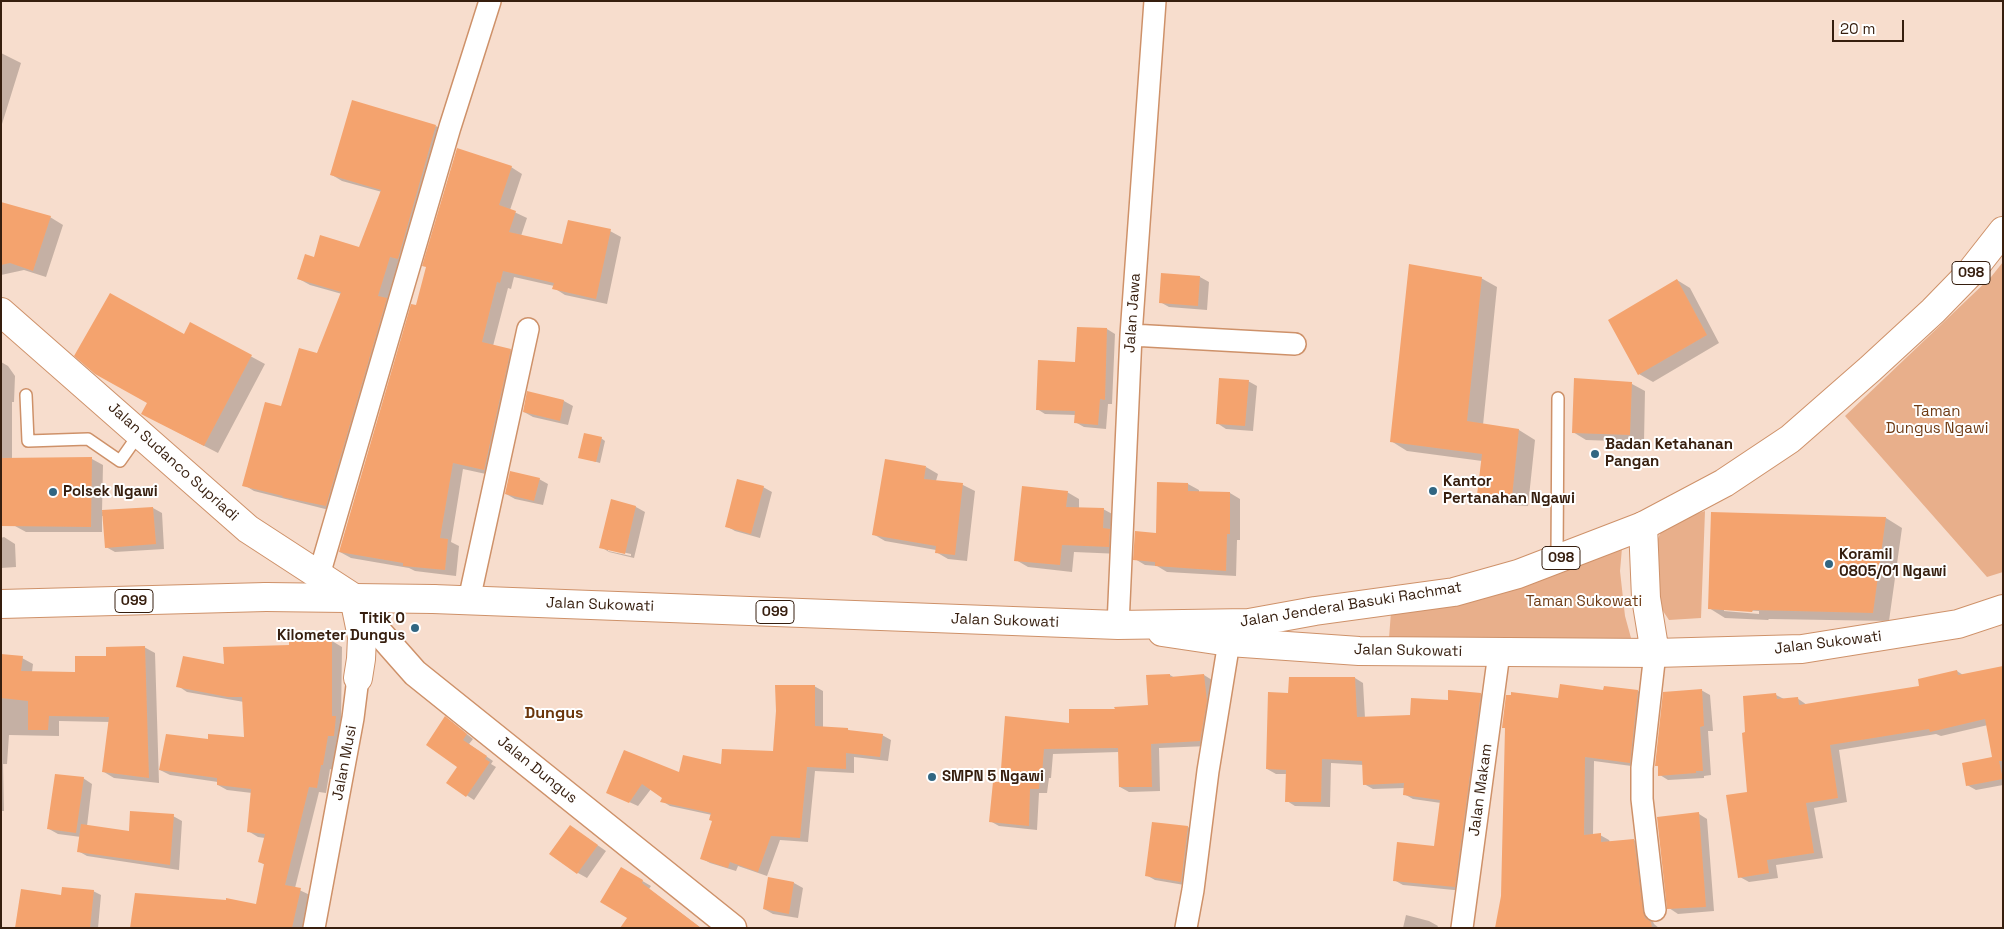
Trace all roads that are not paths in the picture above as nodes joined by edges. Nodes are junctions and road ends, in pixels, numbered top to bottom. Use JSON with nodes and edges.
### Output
{"nodes":[{"id":1,"x":490,"y":1,"type":"edge"},
{"id":2,"x":1155,"y":1,"type":"edge"},
{"id":3,"x":2003,"y":230,"type":"edge"},
{"id":4,"x":1,"y":312,"type":"edge"},
{"id":5,"x":528,"y":329,"type":"dead end"},
{"id":6,"x":1131,"y":335,"type":"junction"},
{"id":7,"x":1295,"y":344,"type":"dead end"},
{"id":8,"x":26,"y":395,"type":"dead end"},
{"id":9,"x":1558,"y":398,"type":"dead end"},
{"id":10,"x":140,"y":432,"type":"junction"},
{"id":11,"x":1643,"y":526,"type":"junction"},
{"id":12,"x":1557,"y":560,"type":"junction"},
{"id":13,"x":319,"y":575,"type":"junction"},
{"id":14,"x":350,"y":598,"type":"junction"},
{"id":15,"x":469,"y":600,"type":"junction"},
{"id":16,"x":1,"y":604,"type":"edge"},
{"id":17,"x":2003,"y":609,"type":"edge"},
{"id":18,"x":1118,"y":625,"type":"junction"},
{"id":19,"x":1229,"y":642,"type":"junction"},
{"id":20,"x":1500,"y":653,"type":"junction"},
{"id":21,"x":1655,"y":653,"type":"junction"},
{"id":22,"x":358,"y":678,"type":"joint"},
{"id":23,"x":1655,"y":910,"type":"dead end"},
{"id":24,"x":314,"y":928,"type":"edge"},
{"id":25,"x":733,"y":928,"type":"edge"},
{"id":26,"x":1186,"y":928,"type":"edge"},
{"id":27,"x":1462,"y":928,"type":"edge"}],
"edges":[{"from":1,"to":13,"type":"street"},
{"from":2,"to":6,"type":"street","name":"Jalan Jawa"},
{"from":3,"to":11,"type":"main road","name":"Jalan Jenderal Basuki Rachmat","number":"098"},
{"from":4,"to":10,"type":"main road","name":"Jalan Sudanco Supriadi"},
{"from":5,"to":15,"type":"street"},
{"from":6,"to":7,"type":"street"},
{"from":6,"to":18,"type":"street","name":"Jalan Jawa"},
{"from":8,"to":10,"type":"lane"},
{"from":9,"to":12,"type":"lane"},
{"from":10,"to":13,"type":"main road","name":"Jalan Sudanco Supriadi"},
{"from":11,"to":12,"type":"main road","name":"Jalan Jenderal Basuki Rachmat","number":"098"},
{"from":11,"to":21,"type":"main road"},
{"from":12,"to":18,"type":"main road","name":"Jalan Jenderal Basuki Rachmat","number":"098"},
{"from":13,"to":14,"type":"main road","name":"Jalan Sudanco Supriadi"},
{"from":14,"to":15,"type":"main road","name":"Jalan Sukowati","number":"099"},
{"from":14,"to":16,"type":"main road","name":"Jalan Sukowati","number":"099"},
{"from":14,"to":22,"type":"main road","name":"Jalan Musi"},
{"from":14,"to":25,"type":"street","name":"Jalan Dungus"},
{"from":15,"to":18,"type":"main road","name":"Jalan Sukowati","number":"099"},
{"from":17,"to":21,"type":"main road","name":"Jalan Sukowati","number":"099"},
{"from":18,"to":19,"type":"main road","name":"Jalan Sukowati","number":"099"},
{"from":19,"to":20,"type":"main road","name":"Jalan Sukowati","number":"099"},
{"from":19,"to":26,"type":"street"},
{"from":20,"to":21,"type":"main road","name":"Jalan Sukowati","number":"099"},
{"from":20,"to":27,"type":"street","name":"Jalan Makam"},
{"from":21,"to":23,"type":"street"},
{"from":22,"to":24,"type":"street","name":"Jalan Musi"}]}
